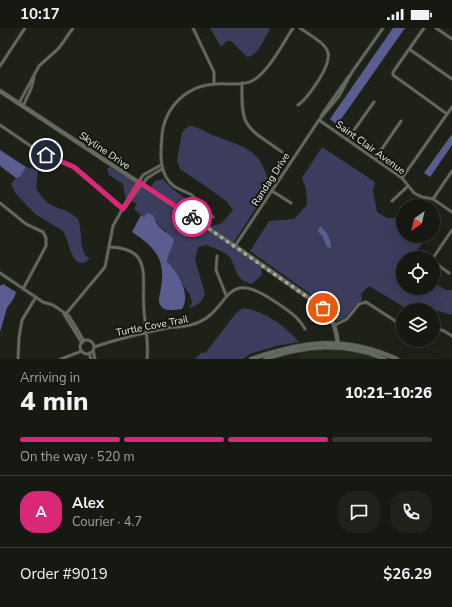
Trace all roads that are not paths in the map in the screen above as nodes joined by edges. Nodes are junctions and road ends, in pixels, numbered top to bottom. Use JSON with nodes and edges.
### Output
{"nodes":[{"id":1,"x":25,"y":28,"type":"edge"},
{"id":2,"x":73,"y":28,"type":"edge"},
{"id":3,"x":193,"y":28,"type":"edge"},
{"id":4,"x":293,"y":28,"type":"edge"},
{"id":5,"x":300,"y":28,"type":"edge"},
{"id":6,"x":383,"y":28,"type":"edge"},
{"id":7,"x":424,"y":28,"type":"edge"},
{"id":8,"x":436,"y":28,"type":"edge"},
{"id":9,"x":452,"y":39,"type":"edge"},
{"id":10,"x":409,"y":49,"type":"junction"},
{"id":11,"x":0,"y":64,"type":"edge"},
{"id":12,"x":452,"y":79,"type":"edge"},
{"id":13,"x":242,"y":83,"type":"junction"},
{"id":14,"x":214,"y":84,"type":"junction"},
{"id":15,"x":0,"y":91,"type":"edge"},
{"id":16,"x":374,"y":102,"type":"dead end"},
{"id":17,"x":21,"y":104,"type":"junction"},
{"id":18,"x":298,"y":105,"type":"dead end"},
{"id":19,"x":452,"y":107,"type":"edge"},
{"id":20,"x":447,"y":114,"type":"junction"},
{"id":21,"x":319,"y":120,"type":"junction"},
{"id":22,"x":401,"y":121,"type":"dead end"},
{"id":23,"x":0,"y":125,"type":"edge"},
{"id":24,"x":347,"y":140,"type":"junction"},
{"id":25,"x":282,"y":152,"type":"dead end"},
{"id":26,"x":375,"y":159,"type":"junction"},
{"id":27,"x":162,"y":165,"type":"junction"},
{"id":28,"x":162,"y":169,"type":"junction"},
{"id":29,"x":150,"y":170,"type":"junction"},
{"id":30,"x":452,"y":171,"type":"edge"},
{"id":31,"x":152,"y":174,"type":"junction"},
{"id":32,"x":402,"y":178,"type":"junction"},
{"id":33,"x":140,"y":183,"type":"junction"},
{"id":34,"x":407,"y":187,"type":"junction"},
{"id":35,"x":272,"y":191,"type":"junction"},
{"id":36,"x":433,"y":199,"type":"joint"},
{"id":37,"x":392,"y":201,"type":"dead end"},
{"id":38,"x":0,"y":202,"type":"edge"},
{"id":39,"x":291,"y":203,"type":"dead end"},
{"id":40,"x":440,"y":204,"type":"edge"},
{"id":41,"x":123,"y":209,"type":"junction"},
{"id":42,"x":452,"y":212,"type":"edge"},
{"id":43,"x":213,"y":218,"type":"dead end"},
{"id":44,"x":452,"y":230,"type":"edge"},
{"id":45,"x":235,"y":246,"type":"junction"},
{"id":46,"x":109,"y":247,"type":"junction"},
{"id":47,"x":217,"y":256,"type":"dead end"},
{"id":48,"x":0,"y":273,"type":"edge"},
{"id":49,"x":449,"y":273,"type":"dead end"},
{"id":50,"x":23,"y":289,"type":"junction"},
{"id":51,"x":226,"y":295,"type":"junction"},
{"id":52,"x":36,"y":297,"type":"junction"},
{"id":53,"x":66,"y":315,"type":"junction"},
{"id":54,"x":396,"y":321,"type":"edge"},
{"id":55,"x":334,"y":325,"type":"junction"},
{"id":56,"x":305,"y":329,"type":"dead end"},
{"id":57,"x":440,"y":330,"type":"edge"},
{"id":58,"x":146,"y":333,"type":"junction"},
{"id":59,"x":452,"y":336,"type":"edge"},
{"id":60,"x":83,"y":342,"type":"junction"},
{"id":61,"x":338,"y":345,"type":"junction"},
{"id":62,"x":93,"y":349,"type":"junction"},
{"id":63,"x":82,"y":351,"type":"junction"},
{"id":64,"x":89,"y":353,"type":"junction"},
{"id":65,"x":18,"y":359,"type":"edge"},
{"id":66,"x":61,"y":359,"type":"edge"},
{"id":67,"x":91,"y":359,"type":"edge"},
{"id":68,"x":95,"y":359,"type":"edge"},
{"id":69,"x":147,"y":359,"type":"edge"},
{"id":70,"x":251,"y":359,"type":"edge"},
{"id":71,"x":265,"y":359,"type":"edge"},
{"id":72,"x":385,"y":359,"type":"edge"},
{"id":73,"x":397,"y":359,"type":"edge"}],
"edges":[{"from":1,"to":11,"type":"street"},
{"from":2,"to":17,"type":"street"},
{"from":3,"to":14,"type":"street"},
{"from":4,"to":13,"type":"street"},
{"from":5,"to":18,"type":"street"},
{"from":6,"to":21,"type":"street","name":"Randag Drive"},
{"from":7,"to":10,"type":"street"},
{"from":8,"to":9,"type":"street"},
{"from":10,"to":12,"type":"street"},
{"from":10,"to":20,"type":"street"},
{"from":13,"to":14,"type":"street"},
{"from":13,"to":25,"type":"street"},
{"from":14,"to":27,"type":"street"},
{"from":15,"to":17,"type":"street","name":"Skyline Drive"},
{"from":16,"to":24,"type":"street"},
{"from":17,"to":33,"type":"street","name":"Skyline Drive"},
{"from":19,"to":20,"type":"street"},
{"from":20,"to":32,"type":"street"},
{"from":21,"to":24,"type":"street","name":"Saint Clair Avenue"},
{"from":21,"to":35,"type":"street","name":"Randag Drive"},
{"from":22,"to":26,"type":"street"},
{"from":23,"to":41,"type":"street"},
{"from":24,"to":26,"type":"street","name":"Saint Clair Avenue"},
{"from":26,"to":32,"type":"street","name":"Saint Clair Avenue"},
{"from":27,"to":28,"type":"street"},
{"from":27,"to":29,"type":"street"},
{"from":28,"to":31,"type":"street"},
{"from":28,"to":43,"type":"street"},
{"from":29,"to":31,"type":"street"},
{"from":29,"to":33,"type":"street"},
{"from":30,"to":36,"type":"street"},
{"from":31,"to":33,"type":"street"},
{"from":32,"to":34,"type":"street","name":"Saint Clair Avenue"},
{"from":33,"to":41,"type":"street"},
{"from":33,"to":45,"type":"street","name":"Skyline Drive"},
{"from":34,"to":36,"type":"street","name":"Saint Clair Avenue"},
{"from":34,"to":37,"type":"street"},
{"from":35,"to":39,"type":"street"},
{"from":35,"to":45,"type":"street","name":"Randag Drive"},
{"from":38,"to":50,"type":"street"},
{"from":40,"to":42,"type":"street","name":"Saint Clair Avenue"},
{"from":41,"to":46,"type":"street"},
{"from":44,"to":49,"type":"street"},
{"from":45,"to":55,"type":"street","name":"Skyline Drive"},
{"from":46,"to":53,"type":"street"},
{"from":46,"to":58,"type":"street"},
{"from":47,"to":51,"type":"street"},
{"from":48,"to":50,"type":"street"},
{"from":50,"to":52,"type":"street"},
{"from":51,"to":56,"type":"street"},
{"from":51,"to":58,"type":"street","name":"Turtle Cove Trail"},
{"from":52,"to":53,"type":"street"},
{"from":52,"to":65,"type":"street"},
{"from":53,"to":60,"type":"street"},
{"from":54,"to":55,"type":"street"},
{"from":55,"to":61,"type":"street","name":"Skyline Drive"},
{"from":57,"to":59,"type":"street"},
{"from":58,"to":62,"type":"street","name":"Turtle Cove Trail"},
{"from":58,"to":69,"type":"street"},
{"from":60,"to":62,"type":"street"},
{"from":60,"to":63,"type":"street"},
{"from":61,"to":70,"type":"street"},
{"from":61,"to":71,"type":"street"},
{"from":61,"to":72,"type":"street"},
{"from":61,"to":73,"type":"street"},
{"from":62,"to":64,"type":"street","name":"Turtle Cove Trail"},
{"from":62,"to":68,"type":"street"},
{"from":63,"to":64,"type":"street"},
{"from":63,"to":66,"type":"street"},
{"from":64,"to":67,"type":"street"}]}
